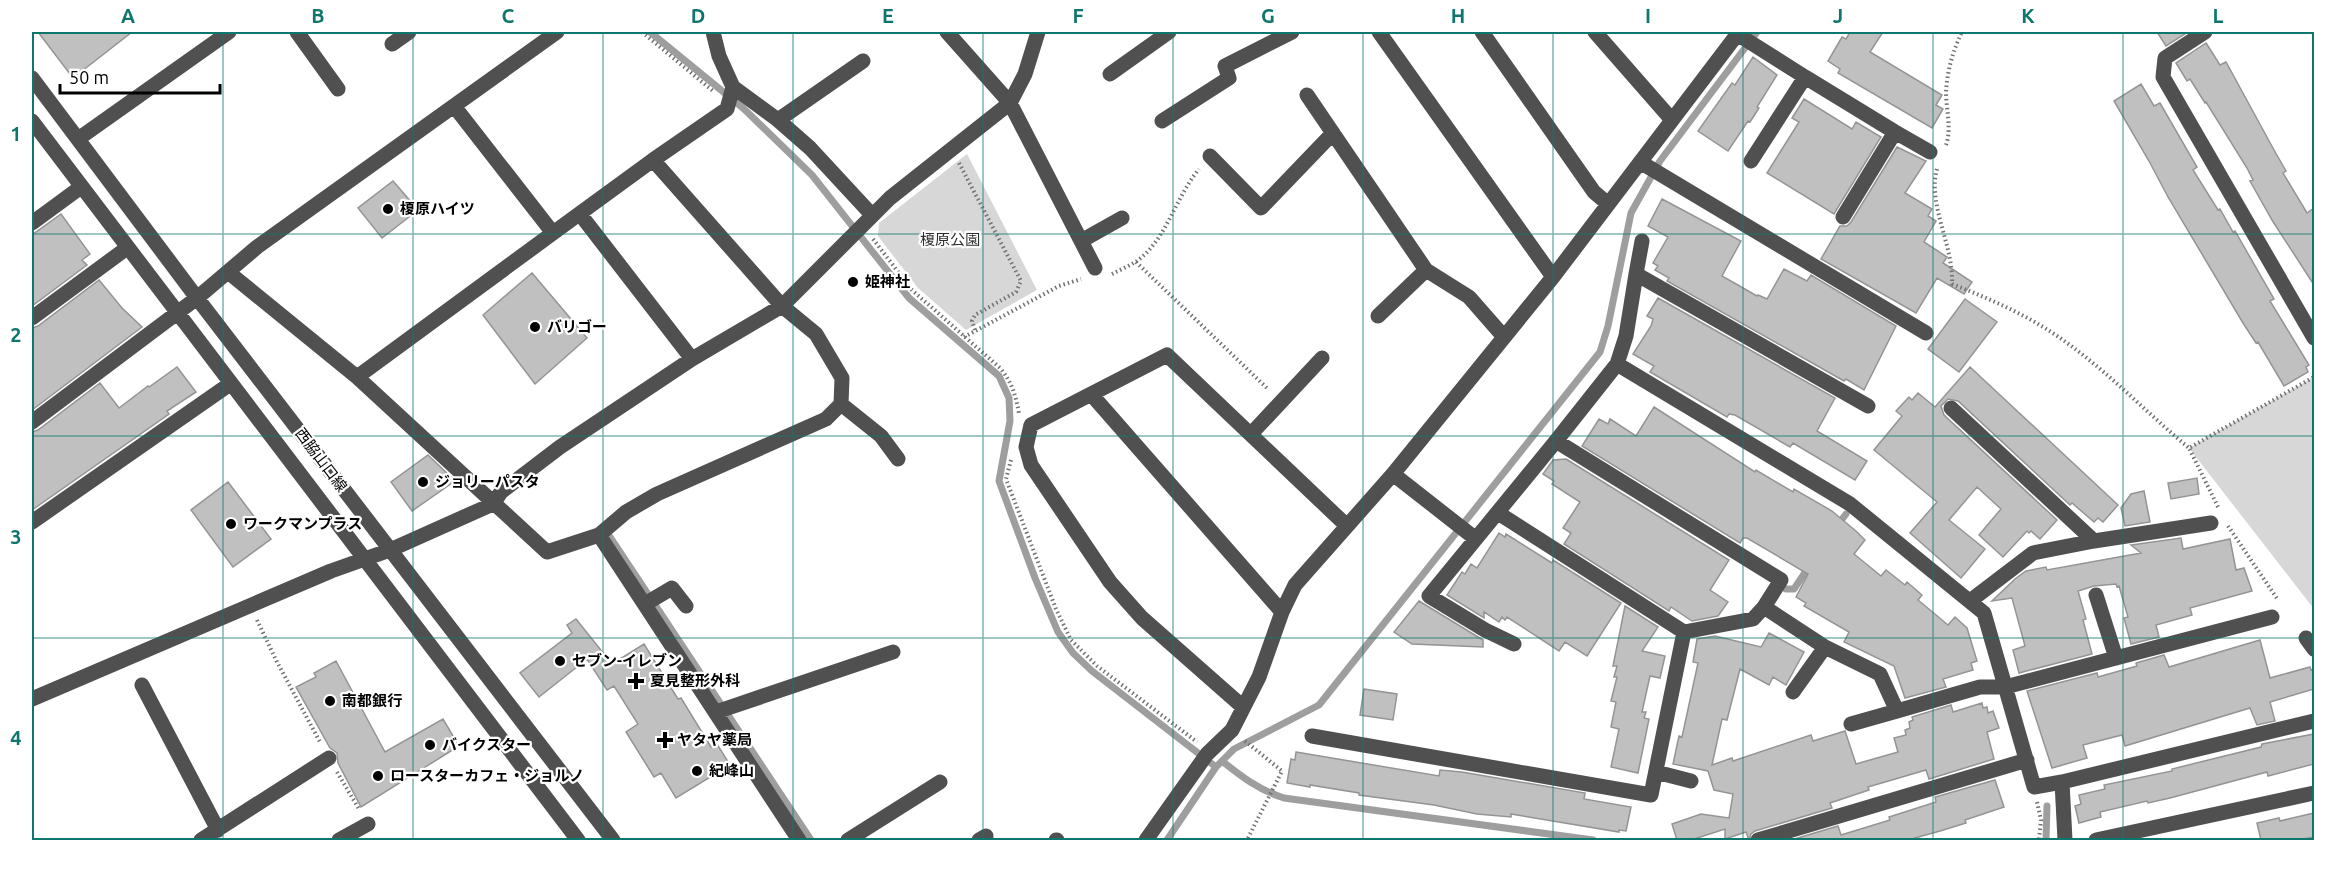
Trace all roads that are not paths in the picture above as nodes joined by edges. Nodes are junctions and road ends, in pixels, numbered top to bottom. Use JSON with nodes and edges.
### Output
{"nodes":[{"id":1,"x":229,"y":32,"type":"edge"},
{"id":2,"x":297,"y":32,"type":"edge"},
{"id":3,"x":409,"y":32,"type":"edge"},
{"id":4,"x":556,"y":32,"type":"edge"},
{"id":5,"x":713,"y":32,"type":"edge"},
{"id":6,"x":947,"y":32,"type":"edge"},
{"id":7,"x":1038,"y":32,"type":"edge"},
{"id":8,"x":1169,"y":32,"type":"edge"},
{"id":9,"x":1292,"y":32,"type":"edge"},
{"id":10,"x":1379,"y":32,"type":"edge"},
{"id":11,"x":1482,"y":32,"type":"edge"},
{"id":12,"x":1595,"y":32,"type":"edge"},
{"id":13,"x":2205,"y":32,"type":"edge"},
{"id":14,"x":1738,"y":33,"type":"edge"},
{"id":15,"x":392,"y":44,"type":"dead end"},
{"id":16,"x":863,"y":61,"type":"dead end"},
{"id":17,"x":1110,"y":74,"type":"dead end"},
{"id":18,"x":1805,"y":77,"type":"junction"},
{"id":19,"x":32,"y":78,"type":"edge"},
{"id":20,"x":338,"y":89,"type":"dead end"},
{"id":21,"x":1307,"y":95,"type":"dead end"},
{"id":22,"x":730,"y":96,"type":"junction"},
{"id":23,"x":1010,"y":103,"type":"junction"},
{"id":24,"x":51,"y":105,"type":"junction"},
{"id":25,"x":454,"y":105,"type":"junction"},
{"id":26,"x":778,"y":120,"type":"junction"},
{"id":27,"x":1672,"y":120,"type":"junction"},
{"id":28,"x":32,"y":121,"type":"edge"},
{"id":29,"x":1162,"y":121,"type":"dead end"},
{"id":30,"x":1895,"y":132,"type":"junction"},
{"id":31,"x":1333,"y":134,"type":"junction"},
{"id":32,"x":78,"y":139,"type":"junction"},
{"id":33,"x":1210,"y":156,"type":"dead end"},
{"id":34,"x":1935,"y":158,"type":"road end"},
{"id":35,"x":652,"y":160,"type":"junction"},
{"id":36,"x":1751,"y":161,"type":"dead end"},
{"id":37,"x":1640,"y":162,"type":"junction"},
{"id":38,"x":81,"y":187,"type":"junction"},
{"id":39,"x":1607,"y":203,"type":"junction"},
{"id":40,"x":580,"y":214,"type":"junction"},
{"id":41,"x":872,"y":215,"type":"junction"},
{"id":42,"x":1842,"y":217,"type":"dead end"},
{"id":43,"x":1122,"y":218,"type":"dead end"},
{"id":44,"x":32,"y":223,"type":"edge"},
{"id":45,"x":553,"y":233,"type":"junction"},
{"id":46,"x":1082,"y":241,"type":"junction"},
{"id":47,"x":1642,"y":242,"type":"dead end"},
{"id":48,"x":127,"y":248,"type":"junction"},
{"id":49,"x":1095,"y":268,"type":"dead end"},
{"id":50,"x":1426,"y":270,"type":"junction"},
{"id":51,"x":228,"y":272,"type":"junction"},
{"id":52,"x":1636,"y":274,"type":"junction"},
{"id":53,"x":1553,"y":277,"type":"junction"},
{"id":54,"x":197,"y":298,"type":"junction"},
{"id":55,"x":782,"y":306,"type":"junction"},
{"id":56,"x":177,"y":314,"type":"junction"},
{"id":57,"x":1378,"y":316,"type":"dead end"},
{"id":58,"x":32,"y":318,"type":"edge"},
{"id":59,"x":1926,"y":333,"type":"dead end"},
{"id":60,"x":1504,"y":338,"type":"junction"},
{"id":61,"x":2314,"y":338,"type":"edge"},
{"id":62,"x":1323,"y":358,"type":"dead end"},
{"id":63,"x":692,"y":359,"type":"junction"},
{"id":64,"x":1617,"y":364,"type":"junction"},
{"id":65,"x":357,"y":377,"type":"junction"},
{"id":66,"x":230,"y":384,"type":"junction"},
{"id":67,"x":1091,"y":394,"type":"junction"},
{"id":68,"x":841,"y":404,"type":"junction"},
{"id":69,"x":1868,"y":406,"type":"dead end"},
{"id":70,"x":1951,"y":408,"type":"dead end"},
{"id":71,"x":32,"y":422,"type":"edge"},
{"id":72,"x":1251,"y":434,"type":"junction"},
{"id":73,"x":1556,"y":441,"type":"junction"},
{"id":74,"x":898,"y":459,"type":"dead end"},
{"id":75,"x":1393,"y":474,"type":"junction"},
{"id":76,"x":493,"y":504,"type":"junction"},
{"id":77,"x":1498,"y":513,"type":"junction"},
{"id":78,"x":2219,"y":520,"type":"road end"},
{"id":79,"x":32,"y":522,"type":"edge"},
{"id":80,"x":1347,"y":526,"type":"junction"},
{"id":81,"x":599,"y":535,"type":"junction"},
{"id":82,"x":1476,"y":539,"type":"junction"},
{"id":83,"x":2094,"y":541,"type":"junction"},
{"id":84,"x":390,"y":550,"type":"junction"},
{"id":85,"x":362,"y":559,"type":"junction"},
{"id":86,"x":2096,"y":595,"type":"dead end"},
{"id":87,"x":651,"y":600,"type":"junction"},
{"id":88,"x":1970,"y":601,"type":"junction"},
{"id":89,"x":686,"y":606,"type":"dead end"},
{"id":90,"x":1764,"y":607,"type":"junction"},
{"id":91,"x":1282,"y":612,"type":"junction"},
{"id":92,"x":2277,"y":612,"type":"road end"},
{"id":93,"x":1684,"y":632,"type":"junction"},
{"id":94,"x":1514,"y":644,"type":"dead end"},
{"id":95,"x":1825,"y":647,"type":"junction"},
{"id":96,"x":893,"y":652,"type":"dead end"},
{"id":97,"x":2116,"y":658,"type":"junction"},
{"id":98,"x":142,"y":685,"type":"dead end"},
{"id":99,"x":2005,"y":687,"type":"junction"},
{"id":100,"x":1793,"y":692,"type":"dead end"},
{"id":101,"x":32,"y":699,"type":"edge"},
{"id":102,"x":1243,"y":706,"type":"junction"},
{"id":103,"x":723,"y":710,"type":"junction"},
{"id":104,"x":1897,"y":711,"type":"junction"},
{"id":105,"x":2314,"y":721,"type":"edge"},
{"id":106,"x":1851,"y":724,"type":"dead end"},
{"id":107,"x":1312,"y":736,"type":"dead end"},
{"id":108,"x":328,"y":758,"type":"road end"},
{"id":109,"x":2027,"y":760,"type":"junction"},
{"id":110,"x":1656,"y":772,"type":"junction"},
{"id":111,"x":1691,"y":781,"type":"dead end"},
{"id":112,"x":940,"y":782,"type":"dead end"},
{"id":113,"x":2062,"y":782,"type":"junction"},
{"id":114,"x":2314,"y":793,"type":"edge"},
{"id":115,"x":368,"y":824,"type":"road end"},
{"id":116,"x":218,"y":830,"type":"junction"},
{"id":117,"x":201,"y":840,"type":"edge"},
{"id":118,"x":339,"y":840,"type":"edge"},
{"id":119,"x":578,"y":840,"type":"edge"},
{"id":120,"x":613,"y":840,"type":"edge"},
{"id":121,"x":799,"y":840,"type":"edge"},
{"id":122,"x":848,"y":840,"type":"edge"},
{"id":123,"x":1146,"y":840,"type":"edge"},
{"id":124,"x":1758,"y":840,"type":"edge"},
{"id":125,"x":2065,"y":840,"type":"edge"},
{"id":126,"x":2096,"y":840,"type":"edge"}],
"edges":[{"from":1,"to":32,"type":"street"},
{"from":2,"to":20,"type":"street"},
{"from":3,"to":15,"type":"street"},
{"from":4,"to":25,"type":"street"},
{"from":5,"to":22,"type":"street"},
{"from":6,"to":23,"type":"street"},
{"from":7,"to":23,"type":"street"},
{"from":8,"to":17,"type":"street"},
{"from":9,"to":29,"type":"street"},
{"from":10,"to":53,"type":"street"},
{"from":11,"to":39,"type":"street"},
{"from":12,"to":27,"type":"street"},
{"from":13,"to":61,"type":"street"},
{"from":14,"to":18,"type":"street"},
{"from":14,"to":27,"type":"street"},
{"from":16,"to":26,"type":"street"},
{"from":18,"to":30,"type":"street"},
{"from":18,"to":36,"type":"street"},
{"from":19,"to":24,"type":"street","name":"西脇山口線"},
{"from":21,"to":31,"type":"street"},
{"from":22,"to":26,"type":"street"},
{"from":22,"to":35,"type":"street"},
{"from":23,"to":41,"type":"street"},
{"from":23,"to":46,"type":"street"},
{"from":24,"to":28,"type":"street"},
{"from":24,"to":32,"type":"street","name":"西脇山口線"},
{"from":25,"to":45,"type":"street"},
{"from":25,"to":51,"type":"street"},
{"from":26,"to":41,"type":"street"},
{"from":27,"to":37,"type":"street"},
{"from":28,"to":38,"type":"street","name":"西脇山口線"},
{"from":30,"to":34,"type":"street"},
{"from":30,"to":42,"type":"street"},
{"from":31,"to":33,"type":"street"},
{"from":31,"to":50,"type":"street"},
{"from":32,"to":54,"type":"street","name":"西脇山口線"},
{"from":35,"to":40,"type":"street"},
{"from":35,"to":55,"type":"street"},
{"from":37,"to":39,"type":"street"},
{"from":37,"to":59,"type":"street"},
{"from":38,"to":44,"type":"street"},
{"from":38,"to":48,"type":"street","name":"西脇山口線"},
{"from":39,"to":53,"type":"street"},
{"from":40,"to":45,"type":"street"},
{"from":40,"to":63,"type":"street"},
{"from":41,"to":55,"type":"street"},
{"from":43,"to":46,"type":"street"},
{"from":45,"to":65,"type":"street"},
{"from":46,"to":49,"type":"street"},
{"from":47,"to":52,"type":"street"},
{"from":48,"to":56,"type":"street","name":"西脇山口線"},
{"from":48,"to":58,"type":"street"},
{"from":50,"to":57,"type":"street"},
{"from":50,"to":60,"type":"street"},
{"from":51,"to":54,"type":"street"},
{"from":51,"to":65,"type":"street"},
{"from":52,"to":64,"type":"street"},
{"from":52,"to":69,"type":"street"},
{"from":53,"to":60,"type":"street"},
{"from":54,"to":56,"type":"street"},
{"from":54,"to":84,"type":"street","name":"西脇山口線"},
{"from":55,"to":63,"type":"street"},
{"from":55,"to":68,"type":"street"},
{"from":56,"to":66,"type":"street","name":"西脇山口線"},
{"from":56,"to":71,"type":"street"},
{"from":60,"to":75,"type":"street"},
{"from":62,"to":72,"type":"street"},
{"from":63,"to":76,"type":"street"},
{"from":64,"to":73,"type":"street"},
{"from":64,"to":88,"type":"street"},
{"from":65,"to":76,"type":"street"},
{"from":66,"to":79,"type":"street"},
{"from":66,"to":85,"type":"street","name":"西脇山口線"},
{"from":67,"to":72,"type":"street"},
{"from":67,"to":91,"type":"street"},
{"from":67,"to":102,"type":"street"},
{"from":68,"to":74,"type":"street"},
{"from":68,"to":81,"type":"street"},
{"from":70,"to":83,"type":"street"},
{"from":72,"to":80,"type":"street"},
{"from":73,"to":77,"type":"street"},
{"from":73,"to":90,"type":"street"},
{"from":75,"to":80,"type":"street"},
{"from":75,"to":82,"type":"street"},
{"from":76,"to":81,"type":"street"},
{"from":76,"to":84,"type":"street"},
{"from":77,"to":82,"type":"street"},
{"from":77,"to":93,"type":"street"},
{"from":78,"to":83,"type":"street"},
{"from":80,"to":91,"type":"street"},
{"from":81,"to":87,"type":"street"},
{"from":82,"to":94,"type":"street"},
{"from":83,"to":88,"type":"street"},
{"from":84,"to":85,"type":"street"},
{"from":84,"to":120,"type":"street","name":"西脇山口線"},
{"from":85,"to":101,"type":"street"},
{"from":85,"to":119,"type":"street","name":"西脇山口線"},
{"from":86,"to":97,"type":"street"},
{"from":87,"to":89,"type":"street"},
{"from":87,"to":103,"type":"street"},
{"from":88,"to":99,"type":"street"},
{"from":90,"to":93,"type":"street"},
{"from":90,"to":95,"type":"street"},
{"from":91,"to":102,"type":"street"},
{"from":92,"to":97,"type":"street"},
{"from":93,"to":110,"type":"street"},
{"from":95,"to":100,"type":"street"},
{"from":95,"to":104,"type":"street"},
{"from":96,"to":103,"type":"street"},
{"from":97,"to":99,"type":"street"},
{"from":98,"to":116,"type":"street"},
{"from":99,"to":104,"type":"street"},
{"from":99,"to":109,"type":"street"},
{"from":102,"to":123,"type":"street"},
{"from":103,"to":121,"type":"street"},
{"from":104,"to":106,"type":"street"},
{"from":105,"to":113,"type":"street"},
{"from":107,"to":110,"type":"street"},
{"from":108,"to":116,"type":"street"},
{"from":109,"to":113,"type":"street"},
{"from":109,"to":124,"type":"street"},
{"from":110,"to":111,"type":"street"},
{"from":112,"to":122,"type":"street"},
{"from":113,"to":125,"type":"street"},
{"from":114,"to":126,"type":"street"},
{"from":115,"to":118,"type":"street"},
{"from":116,"to":117,"type":"street"}]}
